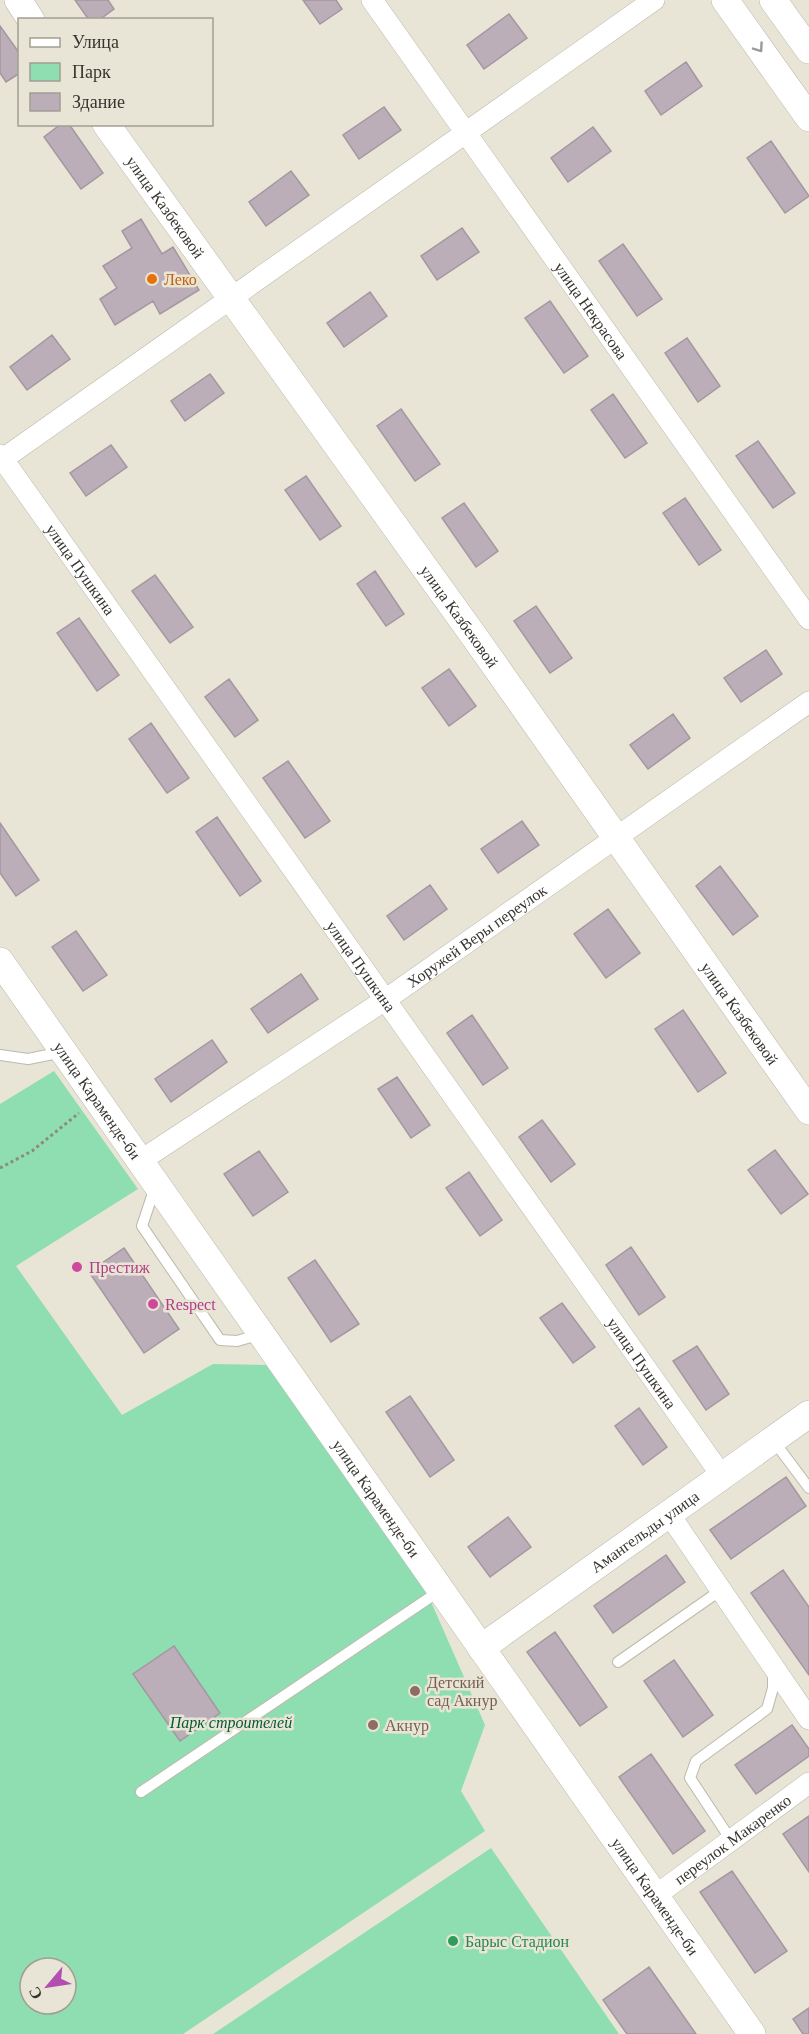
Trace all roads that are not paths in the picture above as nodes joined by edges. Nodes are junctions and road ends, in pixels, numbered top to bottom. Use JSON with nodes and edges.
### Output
{"nodes":[{"id":1,"x":18,"y":0,"type":"edge"},
{"id":2,"x":372,"y":0,"type":"edge"},
{"id":3,"x":654,"y":0,"type":"edge"},
{"id":4,"x":725,"y":0,"type":"edge"},
{"id":5,"x":773,"y":0,"type":"edge"},
{"id":6,"x":30,"y":18,"type":"edge"},
{"id":7,"x":807,"y":43,"type":"edge"},
{"id":8,"x":809,"y":118,"type":"edge"},
{"id":9,"x":107,"y":126,"type":"edge"},
{"id":10,"x":465,"y":132,"type":"junction"},
{"id":11,"x":229,"y":297,"type":"junction"},
{"id":12,"x":1,"y":458,"type":"edge"},
{"id":13,"x":809,"y":619,"type":"edge"},
{"id":14,"x":809,"y":702,"type":"edge"},
{"id":15,"x":617,"y":839,"type":"junction"},
{"id":16,"x":0,"y":961,"type":"edge"},
{"id":17,"x":386,"y":1000,"type":"junction"},
{"id":18,"x":64,"y":1052,"type":"junction"},
{"id":19,"x":0,"y":1055,"type":"edge"},
{"id":20,"x":809,"y":1111,"type":"edge"},
{"id":21,"x":140,"y":1161,"type":"junction"},
{"id":22,"x":156,"y":1184,"type":"junction"},
{"id":23,"x":261,"y":1334,"type":"junction"},
{"id":24,"x":809,"y":1414,"type":"edge"},
{"id":25,"x":773,"y":1440,"type":"junction"},
{"id":26,"x":722,"y":1476,"type":"junction"},
{"id":27,"x":809,"y":1488,"type":"edge"},
{"id":28,"x":669,"y":1514,"type":"junction"},
{"id":29,"x":441,"y":1590,"type":"junction"},
{"id":30,"x":721,"y":1590,"type":"junction"},
{"id":31,"x":482,"y":1648,"type":"junction"},
{"id":32,"x":618,"y":1662,"type":"dead end"},
{"id":33,"x":773,"y":1666,"type":"junction"},
{"id":34,"x":809,"y":1719,"type":"edge"},
{"id":35,"x":809,"y":1783,"type":"edge"},
{"id":36,"x":141,"y":1792,"type":"dead end"},
{"id":37,"x":731,"y":1840,"type":"junction"},
{"id":38,"x":655,"y":1896,"type":"junction"},
{"id":39,"x":752,"y":2034,"type":"edge"}],
"edges":[{"from":1,"to":6,"type":"street"},
{"from":2,"to":10,"type":"street","name":"улица Некрасова"},
{"from":3,"to":10,"type":"street"},
{"from":4,"to":8,"type":"street","one_way":true},
{"from":5,"to":7,"type":"street"},
{"from":9,"to":11,"type":"street","name":"улица Казбековой"},
{"from":10,"to":11,"type":"street"},
{"from":10,"to":13,"type":"street","name":"улица Некрасова"},
{"from":11,"to":12,"type":"street"},
{"from":11,"to":15,"type":"street","name":"улица Казбековой"},
{"from":12,"to":17,"type":"street","name":"улица Пушкина"},
{"from":14,"to":15,"type":"street","name":"Хоружей Веры переулок"},
{"from":15,"to":17,"type":"street","name":"Хоружей Веры переулок"},
{"from":15,"to":20,"type":"street","name":"улица Казбековой"},
{"from":16,"to":18,"type":"street","name":"улица Караменде-би"},
{"from":17,"to":21,"type":"street","name":"Хоружей Веры переулок"},
{"from":17,"to":26,"type":"street","name":"улица Пушкина"},
{"from":18,"to":19,"type":"lane"},
{"from":18,"to":21,"type":"street","name":"улица Караменде-би"},
{"from":21,"to":22,"type":"street","name":"улица Караменде-би"},
{"from":22,"to":23,"type":"street","name":"улица Караменде-би"},
{"from":22,"to":23,"type":"lane"},
{"from":23,"to":29,"type":"street","name":"улица Караменде-би"},
{"from":24,"to":25,"type":"street","name":"Амангельды улица"},
{"from":25,"to":26,"type":"street","name":"Амангельды улица"},
{"from":25,"to":27,"type":"lane"},
{"from":26,"to":28,"type":"street","name":"Амангельды улица"},
{"from":28,"to":30,"type":"street"},
{"from":28,"to":31,"type":"street","name":"Амангельды улица"},
{"from":29,"to":31,"type":"street","name":"улица Караменде-би"},
{"from":29,"to":36,"type":"lane"},
{"from":30,"to":32,"type":"lane"},
{"from":30,"to":33,"type":"street"},
{"from":31,"to":38,"type":"street","name":"улица Караменде-би"},
{"from":33,"to":34,"type":"street"},
{"from":33,"to":37,"type":"lane"},
{"from":35,"to":37,"type":"street","name":"переулок Макаренко"},
{"from":37,"to":38,"type":"street","name":"переулок Макаренко"},
{"from":38,"to":39,"type":"street","name":"улица Караменде-би"}]}
